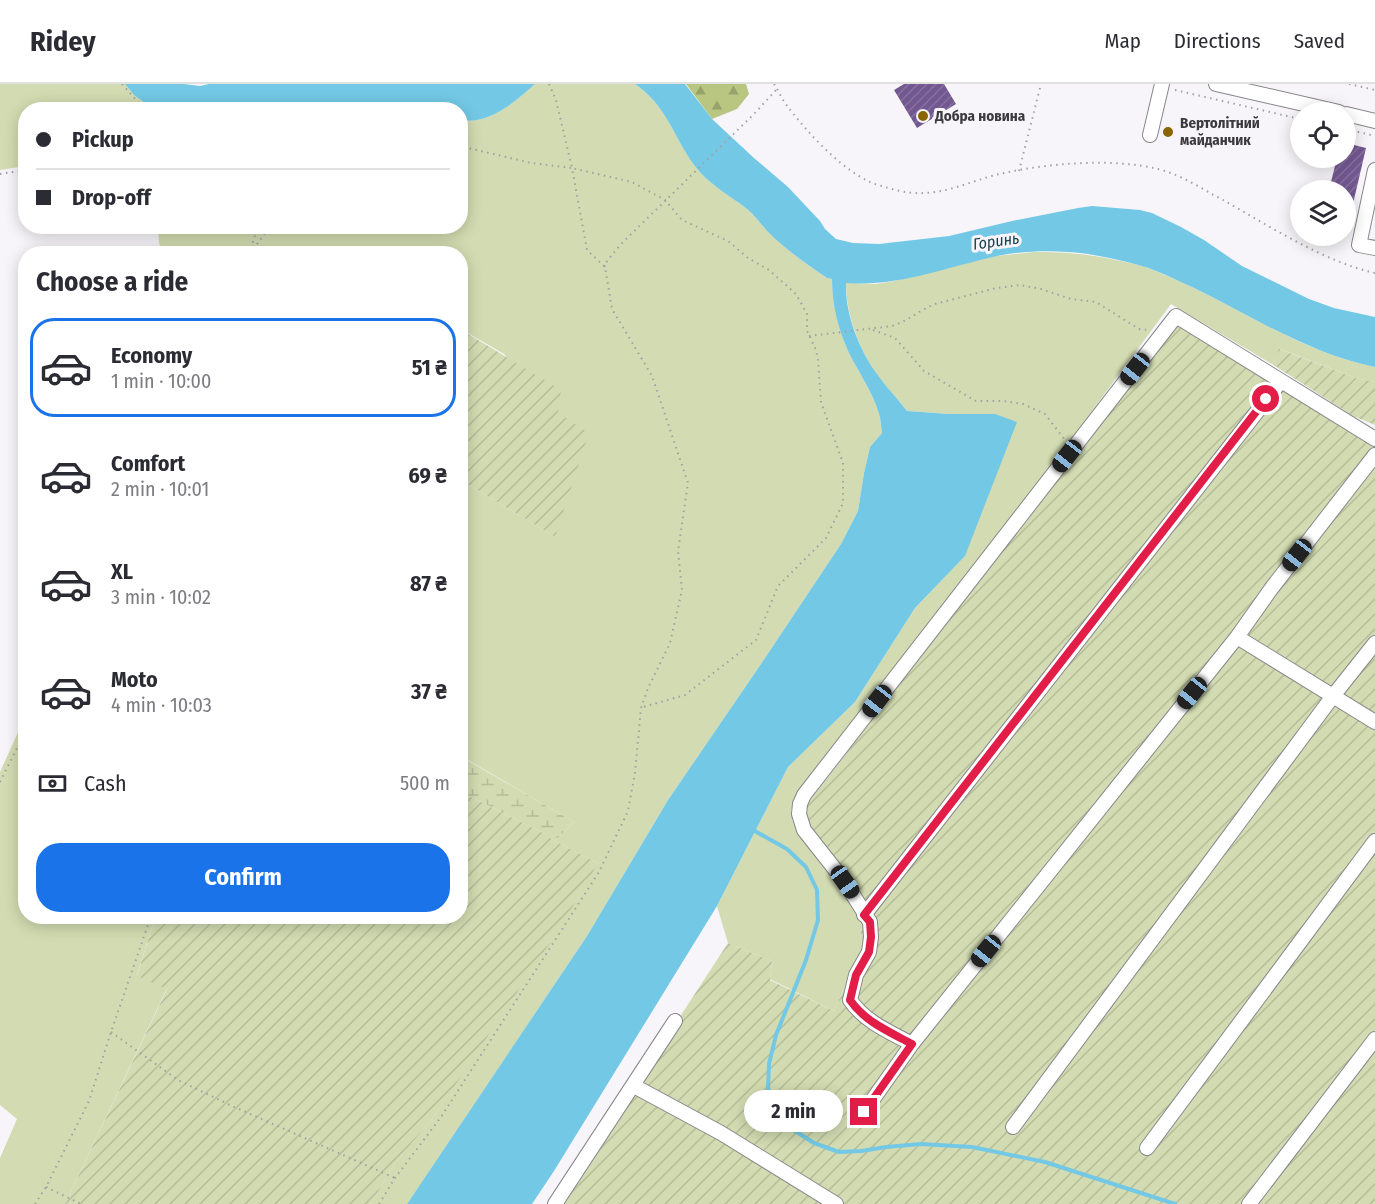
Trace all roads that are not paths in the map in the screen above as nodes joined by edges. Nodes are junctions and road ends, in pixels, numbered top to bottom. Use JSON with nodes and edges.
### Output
{"nodes":[{"id":1,"x":1216,"y":84,"type":"edge"},
{"id":2,"x":1168,"y":87,"type":"edge"},
{"id":3,"x":1295,"y":102,"type":"edge"},
{"id":4,"x":1356,"y":116,"type":"edge"},
{"id":5,"x":1375,"y":121,"type":"edge"},
{"id":6,"x":1150,"y":135,"type":"dead end"},
{"id":7,"x":1375,"y":170,"type":"edge"},
{"id":8,"x":1375,"y":248,"type":"edge"},
{"id":9,"x":1281,"y":381,"type":"junction"},
{"id":10,"x":1375,"y":439,"type":"edge"},
{"id":11,"x":1375,"y":455,"type":"edge"},
{"id":12,"x":1237,"y":637,"type":"junction"},
{"id":13,"x":1375,"y":643,"type":"edge"},
{"id":14,"x":1333,"y":696,"type":"junction"},
{"id":15,"x":1375,"y":722,"type":"edge"},
{"id":16,"x":1375,"y":841,"type":"edge"},
{"id":17,"x":864,"y":915,"type":"junction"},
{"id":18,"x":675,"y":1021,"type":"dead end"},
{"id":19,"x":1375,"y":1039,"type":"edge"},
{"id":20,"x":912,"y":1044,"type":"junction"},
{"id":21,"x":634,"y":1086,"type":"junction"},
{"id":22,"x":864,"y":1112,"type":"dead end"},
{"id":23,"x":1013,"y":1127,"type":"dead end"},
{"id":24,"x":1147,"y":1148,"type":"dead end"},
{"id":25,"x":562,"y":1202,"type":"edge"},
{"id":26,"x":836,"y":1204,"type":"edge"},
{"id":27,"x":1249,"y":1204,"type":"edge"}],
"edges":[{"from":1,"to":3,"type":"street"},
{"from":2,"to":6,"type":"street"},
{"from":4,"to":5,"type":"street"},
{"from":7,"to":8,"type":"street"},
{"from":9,"to":10,"type":"street"},
{"from":9,"to":17,"type":"street"},
{"from":9,"to":17,"type":"street"},
{"from":11,"to":12,"type":"street"},
{"from":12,"to":14,"type":"street"},
{"from":12,"to":20,"type":"street"},
{"from":13,"to":14,"type":"street"},
{"from":14,"to":15,"type":"street"},
{"from":14,"to":23,"type":"street"},
{"from":16,"to":24,"type":"street"},
{"from":17,"to":20,"type":"street"},
{"from":18,"to":21,"type":"street"},
{"from":19,"to":27,"type":"street"},
{"from":20,"to":22,"type":"street"},
{"from":21,"to":25,"type":"street"},
{"from":21,"to":26,"type":"street"}]}
